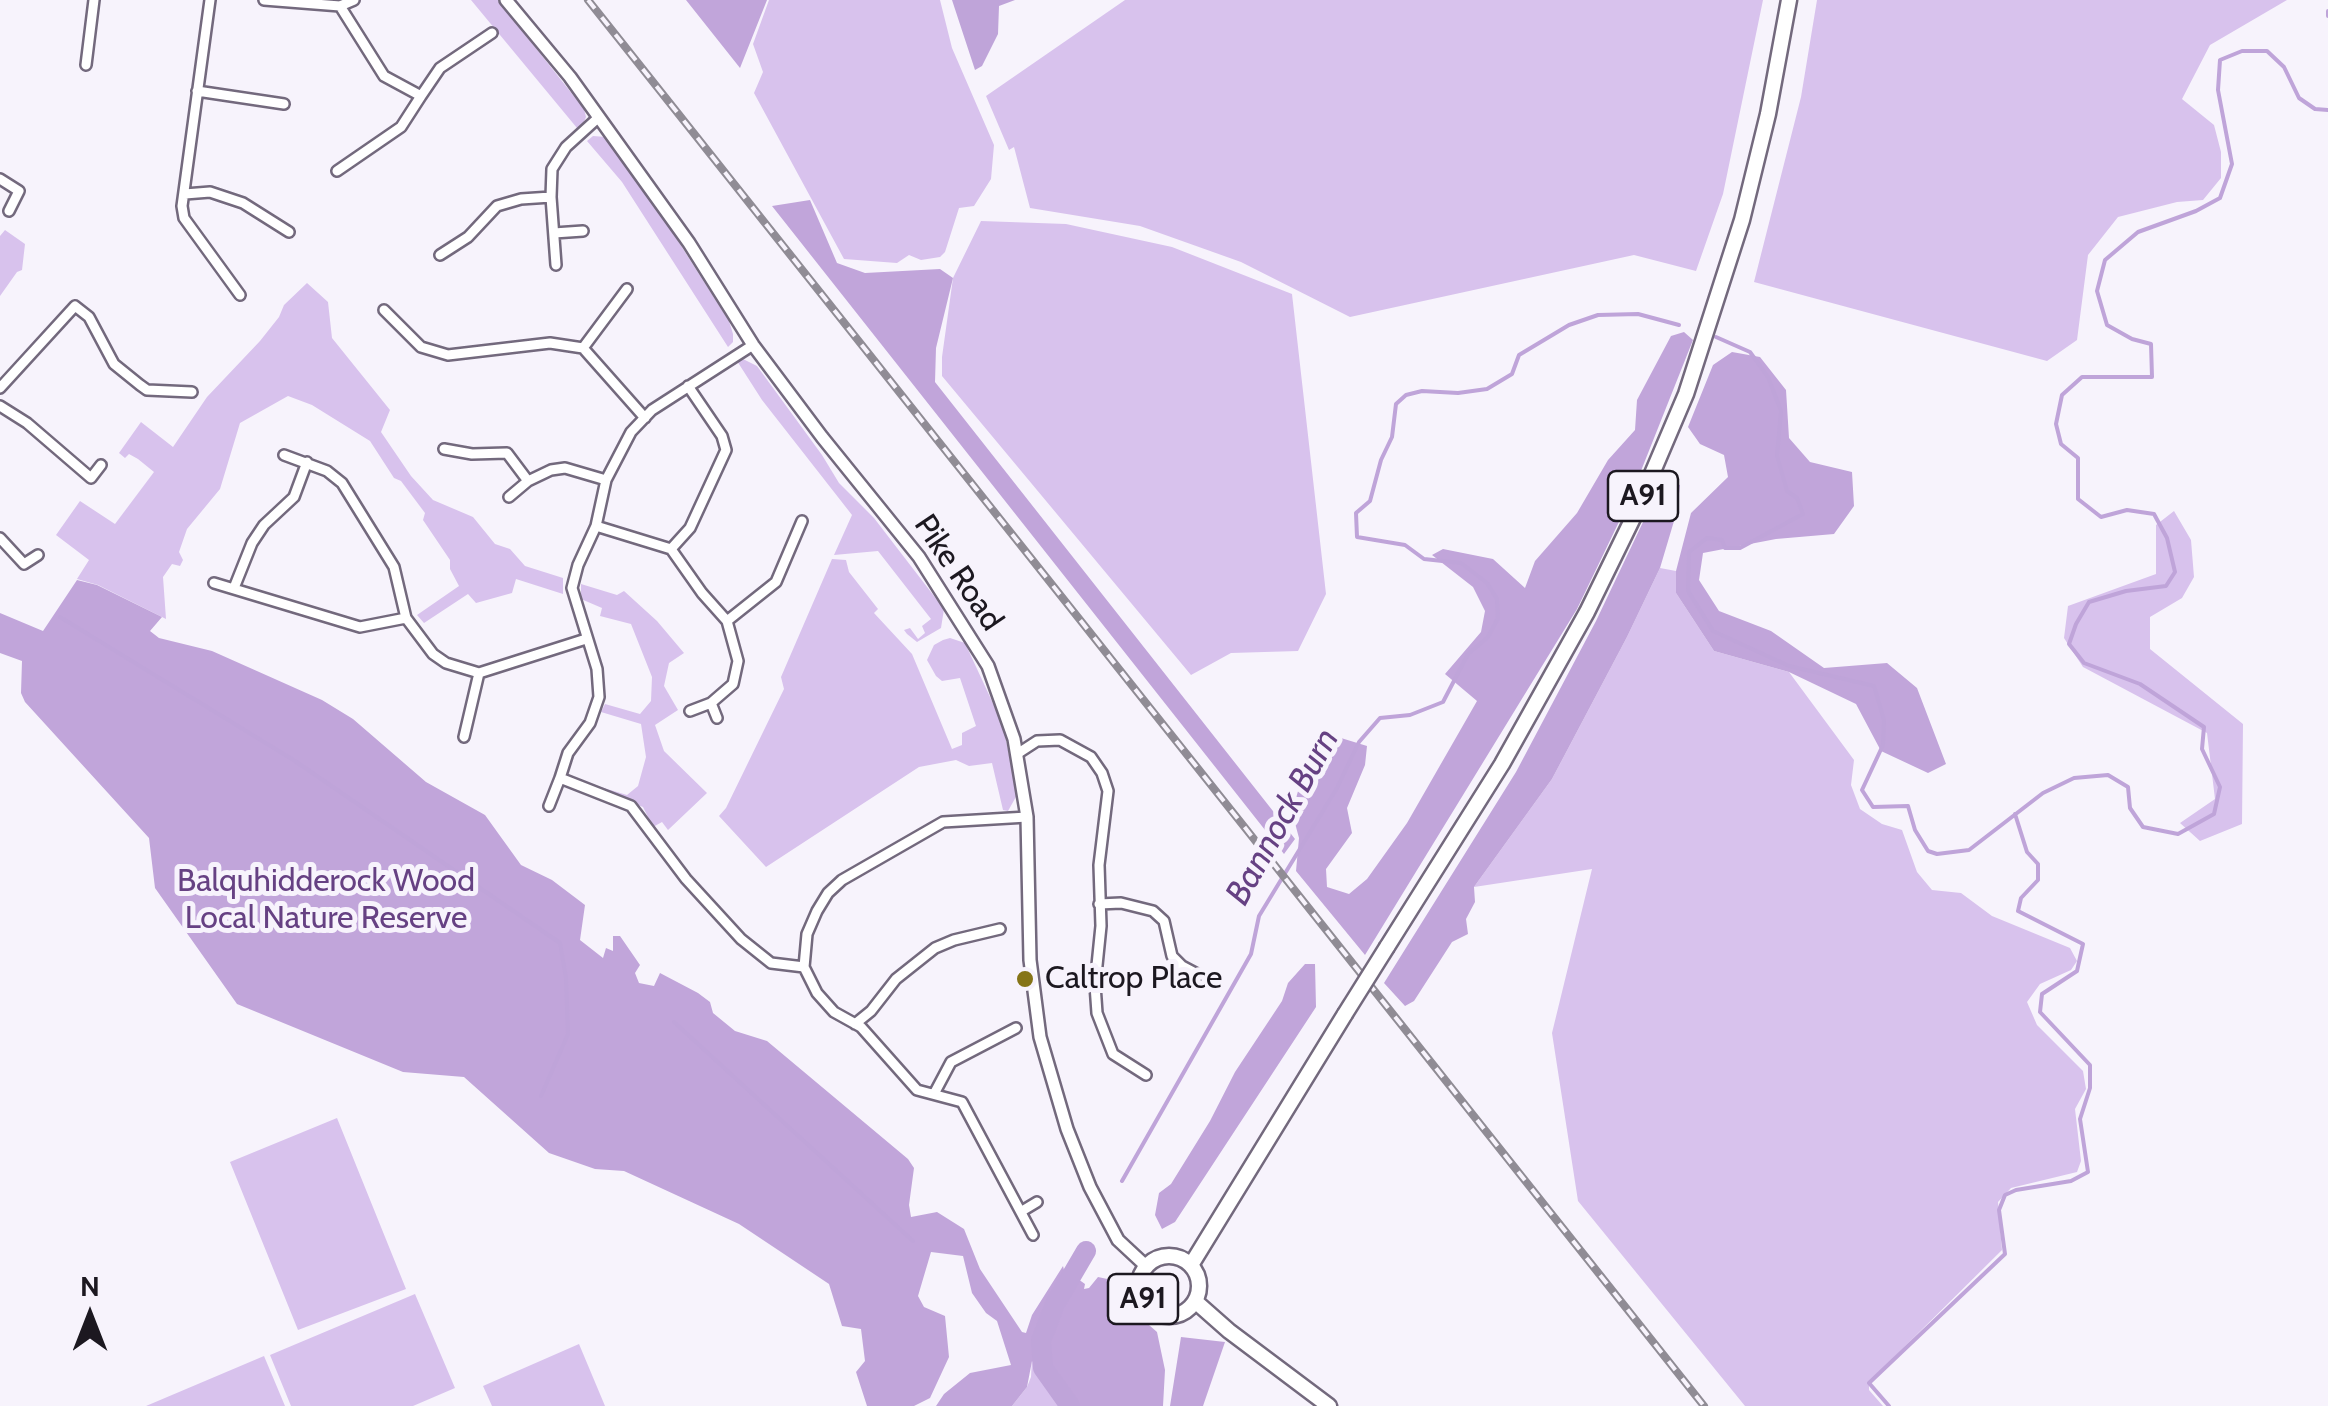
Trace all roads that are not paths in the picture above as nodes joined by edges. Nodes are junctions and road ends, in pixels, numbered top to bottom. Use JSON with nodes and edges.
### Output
{"nodes":[{"id":1,"x":94,"y":0,"type":"edge"},
{"id":2,"x":210,"y":0,"type":"edge"},
{"id":3,"x":264,"y":0,"type":"edge"},
{"id":4,"x":354,"y":0,"type":"edge"},
{"id":5,"x":506,"y":0,"type":"edge"},
{"id":6,"x":1789,"y":0,"type":"edge"},
{"id":7,"x":340,"y":6,"type":"junction"},
{"id":8,"x":492,"y":34,"type":"dead end"},
{"id":9,"x":86,"y":65,"type":"dead end"},
{"id":10,"x":272,"y":89,"type":"dead end"},
{"id":11,"x":197,"y":91,"type":"junction"},
{"id":12,"x":421,"y":96,"type":"junction"},
{"id":13,"x":270,"y":102,"type":"junction"},
{"id":14,"x":284,"y":104,"type":"dead end"},
{"id":15,"x":599,"y":118,"type":"junction"},
{"id":16,"x":337,"y":171,"type":"dead end"},
{"id":17,"x":0,"y":179,"type":"edge"},
{"id":18,"x":185,"y":194,"type":"junction"},
{"id":19,"x":550,"y":196,"type":"junction"},
{"id":20,"x":9,"y":211,"type":"dead end"},
{"id":21,"x":584,"y":231,"type":"dead end"},
{"id":22,"x":288,"y":232,"type":"dead end"},
{"id":23,"x":554,"y":233,"type":"junction"},
{"id":24,"x":440,"y":255,"type":"dead end"},
{"id":25,"x":556,"y":265,"type":"dead end"},
{"id":26,"x":627,"y":289,"type":"dead end"},
{"id":27,"x":240,"y":295,"type":"dead end"},
{"id":28,"x":384,"y":310,"type":"dead end"},
{"id":29,"x":753,"y":345,"type":"junction"},
{"id":30,"x":583,"y":348,"type":"junction"},
{"id":31,"x":688,"y":386,"type":"junction"},
{"id":32,"x":0,"y":388,"type":"edge"},
{"id":33,"x":192,"y":392,"type":"dead end"},
{"id":34,"x":0,"y":406,"type":"edge"},
{"id":35,"x":644,"y":418,"type":"junction"},
{"id":36,"x":444,"y":448,"type":"dead end"},
{"id":37,"x":284,"y":455,"type":"dead end"},
{"id":38,"x":307,"y":462,"type":"junction"},
{"id":39,"x":101,"y":465,"type":"dead end"},
{"id":40,"x":606,"y":480,"type":"junction"},
{"id":41,"x":528,"y":481,"type":"junction"},
{"id":42,"x":509,"y":496,"type":"dead end"},
{"id":43,"x":802,"y":521,"type":"dead end"},
{"id":44,"x":596,"y":526,"type":"junction"},
{"id":45,"x":0,"y":538,"type":"edge"},
{"id":46,"x":671,"y":549,"type":"junction"},
{"id":47,"x":38,"y":556,"type":"dead end"},
{"id":48,"x":214,"y":583,"type":"dead end"},
{"id":49,"x":234,"y":588,"type":"junction"},
{"id":50,"x":406,"y":618,"type":"junction"},
{"id":51,"x":728,"y":622,"type":"junction"},
{"id":52,"x":586,"y":639,"type":"junction"},
{"id":53,"x":479,"y":673,"type":"junction"},
{"id":54,"x":711,"y":703,"type":"junction"},
{"id":55,"x":690,"y":711,"type":"dead end"},
{"id":56,"x":717,"y":718,"type":"dead end"},
{"id":57,"x":464,"y":737,"type":"dead end"},
{"id":58,"x":1016,"y":754,"type":"junction"},
{"id":59,"x":560,"y":778,"type":"junction"},
{"id":60,"x":549,"y":806,"type":"dead end"},
{"id":61,"x":1028,"y":817,"type":"junction"},
{"id":62,"x":1099,"y":904,"type":"junction"},
{"id":63,"x":1000,"y":929,"type":"dead end"},
{"id":64,"x":804,"y":967,"type":"junction"},
{"id":65,"x":1198,"y":974,"type":"dead end"},
{"id":66,"x":854,"y":1024,"type":"junction"},
{"id":67,"x":1016,"y":1028,"type":"dead end"},
{"id":68,"x":1146,"y":1075,"type":"dead end"},
{"id":69,"x":934,"y":1094,"type":"junction"},
{"id":70,"x":1037,"y":1202,"type":"dead end"},
{"id":71,"x":1022,"y":1211,"type":"junction"},
{"id":72,"x":1033,"y":1235,"type":"dead end"},
{"id":73,"x":1186,"y":1262,"type":"junction"},
{"id":74,"x":1146,"y":1267,"type":"junction"},
{"id":75,"x":1196,"y":1301,"type":"junction"},
{"id":76,"x":1181,"y":1314,"type":"junction"},
{"id":77,"x":1229,"y":1331,"type":"junction"},
{"id":78,"x":1329,"y":1406,"type":"edge"}],
"edges":[{"from":1,"to":9,"type":"street"},
{"from":2,"to":11,"type":"street"},
{"from":3,"to":7,"type":"street"},
{"from":4,"to":7,"type":"street"},
{"from":5,"to":15,"type":"street","name":"Pike Road"},
{"from":6,"to":73,"type":"main road","number":"A91","bridge":true},
{"from":7,"to":12,"type":"street"},
{"from":8,"to":12,"type":"street"},
{"from":10,"to":13,"type":"street"},
{"from":11,"to":13,"type":"street"},
{"from":11,"to":18,"type":"street"},
{"from":12,"to":16,"type":"street"},
{"from":13,"to":14,"type":"street"},
{"from":15,"to":19,"type":"street"},
{"from":15,"to":29,"type":"street","name":"Pike Road"},
{"from":17,"to":20,"type":"street"},
{"from":18,"to":22,"type":"street"},
{"from":18,"to":27,"type":"street"},
{"from":19,"to":23,"type":"street"},
{"from":19,"to":24,"type":"street"},
{"from":21,"to":23,"type":"street"},
{"from":23,"to":25,"type":"street"},
{"from":26,"to":30,"type":"street"},
{"from":28,"to":30,"type":"street"},
{"from":29,"to":31,"type":"street"},
{"from":29,"to":58,"type":"street","name":"Pike Road"},
{"from":30,"to":35,"type":"street"},
{"from":31,"to":35,"type":"street"},
{"from":31,"to":46,"type":"street"},
{"from":32,"to":33,"type":"street"},
{"from":34,"to":39,"type":"street"},
{"from":35,"to":40,"type":"street"},
{"from":36,"to":41,"type":"street"},
{"from":37,"to":38,"type":"street"},
{"from":38,"to":49,"type":"street"},
{"from":38,"to":50,"type":"street"},
{"from":40,"to":41,"type":"street"},
{"from":40,"to":44,"type":"street"},
{"from":41,"to":42,"type":"street"},
{"from":43,"to":51,"type":"street"},
{"from":44,"to":46,"type":"street"},
{"from":44,"to":52,"type":"street"},
{"from":45,"to":47,"type":"street"},
{"from":46,"to":51,"type":"street"},
{"from":48,"to":49,"type":"street"},
{"from":49,"to":50,"type":"street"},
{"from":50,"to":53,"type":"street"},
{"from":51,"to":54,"type":"street"},
{"from":52,"to":53,"type":"street"},
{"from":52,"to":59,"type":"street"},
{"from":53,"to":57,"type":"street"},
{"from":54,"to":55,"type":"street"},
{"from":54,"to":56,"type":"street"},
{"from":58,"to":61,"type":"street","name":"Pike Road"},
{"from":58,"to":62,"type":"street"},
{"from":59,"to":60,"type":"street"},
{"from":59,"to":64,"type":"street"},
{"from":61,"to":64,"type":"street"},
{"from":61,"to":74,"type":"street","name":"Pike Road"},
{"from":62,"to":65,"type":"street"},
{"from":62,"to":68,"type":"street"},
{"from":63,"to":66,"type":"street"},
{"from":64,"to":66,"type":"street"},
{"from":66,"to":69,"type":"street"},
{"from":67,"to":69,"type":"street"},
{"from":69,"to":71,"type":"street"},
{"from":70,"to":71,"type":"street"},
{"from":71,"to":72,"type":"street"},
{"from":73,"to":74,"type":"main road","number":"A91"},
{"from":73,"to":75,"type":"main road","number":"A91"},
{"from":74,"to":76,"type":"main road","number":"A91"},
{"from":75,"to":76,"type":"main road","number":"A91"},
{"from":75,"to":77,"type":"main road","number":"A91"},
{"from":76,"to":77,"type":"main road","number":"A91"},
{"from":77,"to":78,"type":"main road","number":"A91"}]}
